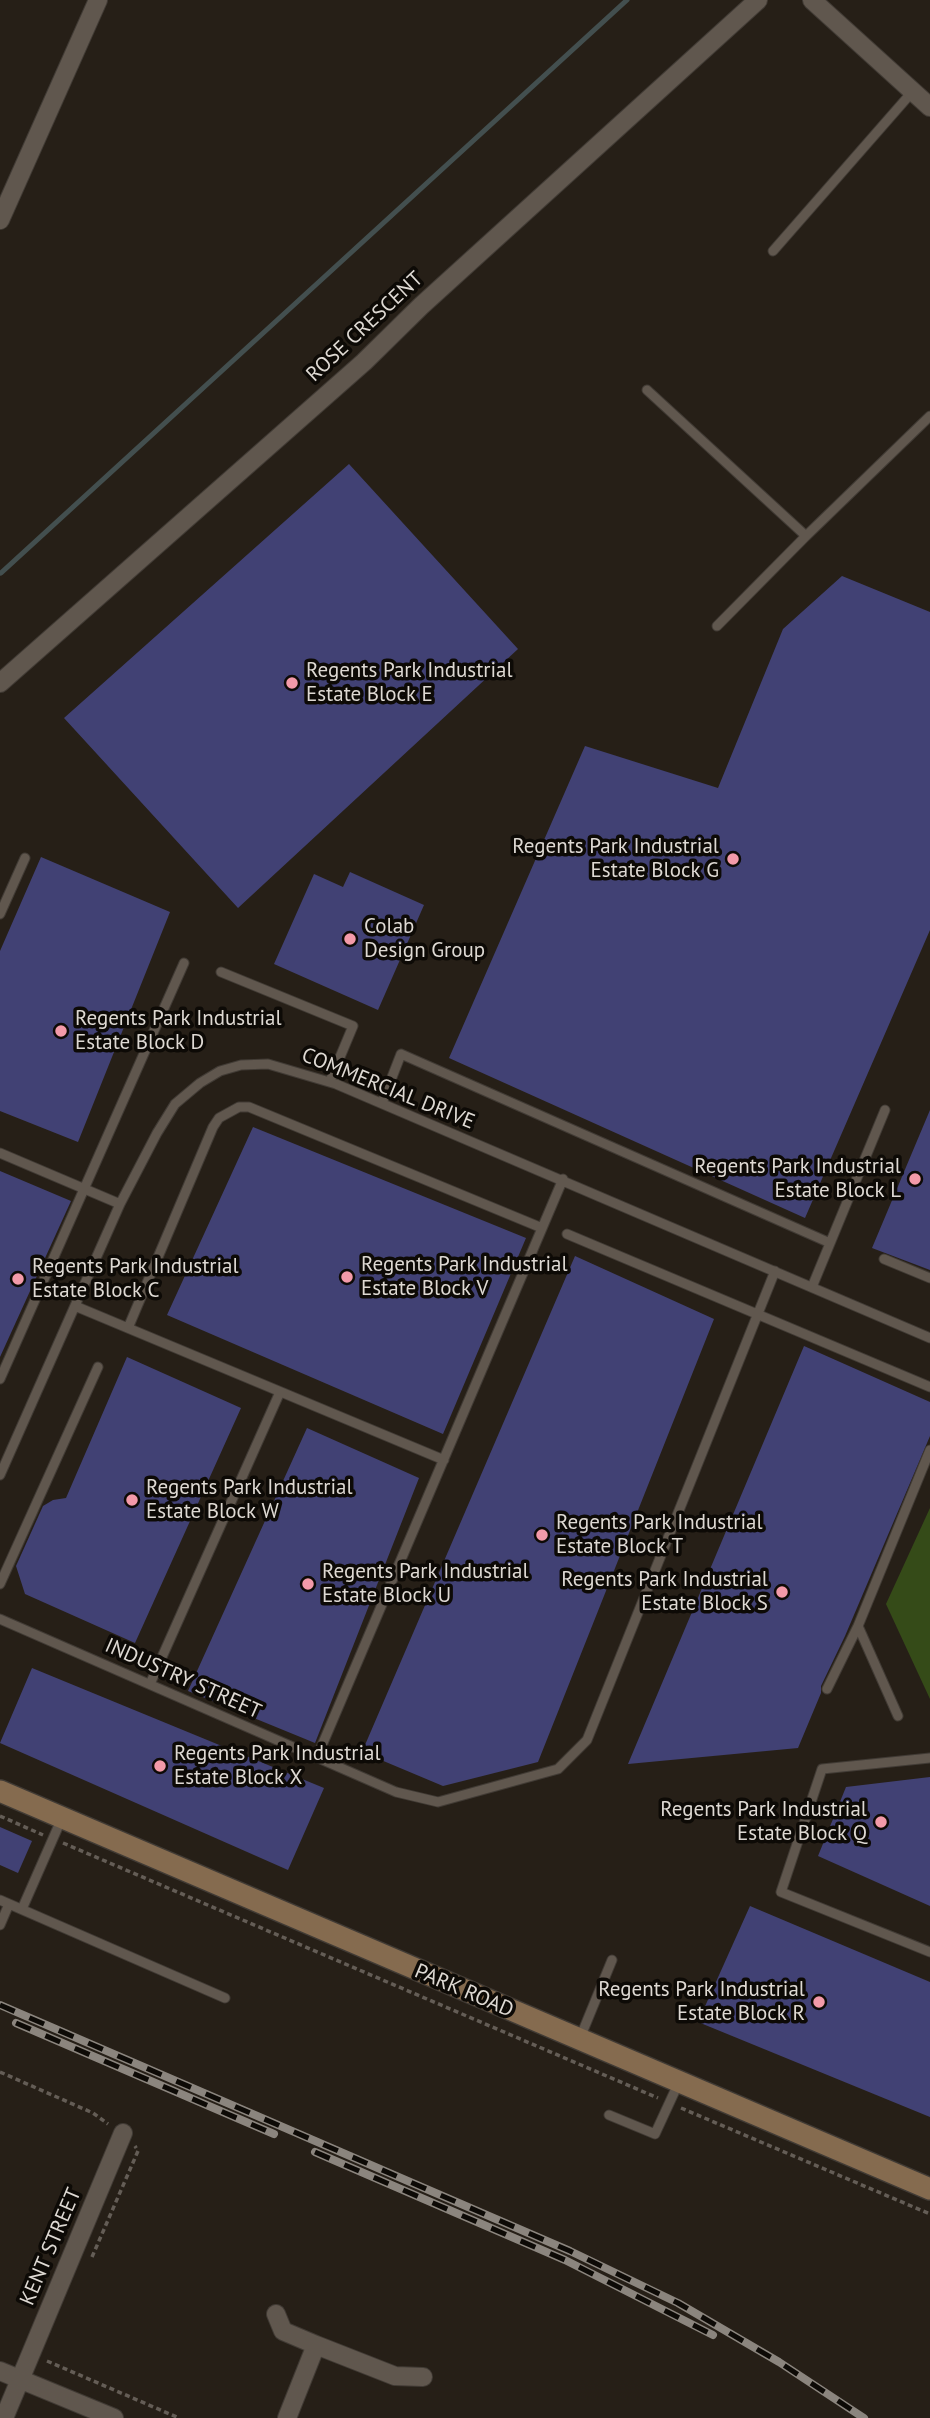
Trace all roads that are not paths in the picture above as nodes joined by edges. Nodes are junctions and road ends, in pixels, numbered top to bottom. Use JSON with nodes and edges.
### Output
{"nodes":[{"id":1,"x":98,"y":0,"type":"edge"},
{"id":2,"x":758,"y":0,"type":"edge"},
{"id":3,"x":812,"y":0,"type":"edge"},
{"id":4,"x":913,"y":92,"type":"junction"},
{"id":5,"x":930,"y":107,"type":"edge"},
{"id":6,"x":0,"y":220,"type":"edge"},
{"id":7,"x":773,"y":250,"type":"dead end"},
{"id":8,"x":647,"y":390,"type":"dead end"},
{"id":9,"x":930,"y":416,"type":"edge"},
{"id":10,"x":807,"y":536,"type":"junction"},
{"id":11,"x":717,"y":626,"type":"dead end"},
{"id":12,"x":0,"y":683,"type":"edge"},
{"id":13,"x":25,"y":858,"type":"dead end"},
{"id":14,"x":0,"y":914,"type":"edge"},
{"id":15,"x":184,"y":963,"type":"dead end"},
{"id":16,"x":221,"y":972,"type":"dead end"},
{"id":17,"x":330,"y":1081,"type":"junction"},
{"id":18,"x":382,"y":1103,"type":"junction"},
{"id":19,"x":884,"y":1110,"type":"dead end"},
{"id":20,"x":0,"y":1153,"type":"edge"},
{"id":21,"x":563,"y":1180,"type":"junction"},
{"id":22,"x":84,"y":1189,"type":"junction"},
{"id":23,"x":120,"y":1204,"type":"junction"},
{"id":24,"x":542,"y":1227,"type":"junction"},
{"id":25,"x":567,"y":1234,"type":"dead end"},
{"id":26,"x":830,"y":1243,"type":"junction"},
{"id":27,"x":884,"y":1259,"type":"dead end"},
{"id":28,"x":775,"y":1271,"type":"junction"},
{"id":29,"x":930,"y":1278,"type":"edge"},
{"id":30,"x":812,"y":1287,"type":"junction"},
{"id":31,"x":75,"y":1306,"type":"junction"},
{"id":32,"x":758,"y":1314,"type":"junction"},
{"id":33,"x":128,"y":1328,"type":"junction"},
{"id":34,"x":930,"y":1338,"type":"edge"},
{"id":35,"x":98,"y":1367,"type":"dead end"},
{"id":36,"x":0,"y":1379,"type":"edge"},
{"id":37,"x":930,"y":1387,"type":"edge"},
{"id":38,"x":280,"y":1392,"type":"junction"},
{"id":39,"x":930,"y":1450,"type":"edge"},
{"id":40,"x":443,"y":1460,"type":"junction"},
{"id":41,"x":0,"y":1475,"type":"edge"},
{"id":42,"x":0,"y":1584,"type":"edge"},
{"id":43,"x":0,"y":1619,"type":"edge"},
{"id":44,"x":858,"y":1626,"type":"junction"},
{"id":45,"x":150,"y":1684,"type":"junction"},
{"id":46,"x":827,"y":1689,"type":"dead end"},
{"id":47,"x":898,"y":1716,"type":"dead end"},
{"id":48,"x":317,"y":1757,"type":"junction"},
{"id":49,"x":930,"y":1758,"type":"edge"},
{"id":50,"x":0,"y":1791,"type":"edge"},
{"id":51,"x":62,"y":1818,"type":"junction"},
{"id":52,"x":4,"y":1902,"type":"edge"},
{"id":53,"x":22,"y":1909,"type":"junction"},
{"id":54,"x":0,"y":1925,"type":"edge"},
{"id":55,"x":930,"y":1952,"type":"edge"},
{"id":56,"x":612,"y":1960,"type":"dead end"},
{"id":57,"x":225,"y":1998,"type":"dead end"},
{"id":58,"x":579,"y":2040,"type":"junction"},
{"id":59,"x":678,"y":2082,"type":"junction"},
{"id":60,"x":609,"y":2115,"type":"dead end"},
{"id":61,"x":123,"y":2133,"type":"road end"},
{"id":62,"x":930,"y":2189,"type":"edge"},
{"id":63,"x":276,"y":2314,"type":"dead end"},
{"id":64,"x":316,"y":2345,"type":"junction"},
{"id":65,"x":0,"y":2371,"type":"edge"},
{"id":66,"x":423,"y":2377,"type":"dead end"},
{"id":67,"x":20,"y":2380,"type":"junction"},
{"id":68,"x":4,"y":2418,"type":"edge"},
{"id":69,"x":114,"y":2418,"type":"edge"},
{"id":70,"x":287,"y":2418,"type":"edge"}],
"edges":[{"from":1,"to":6,"type":"street"},
{"from":2,"to":12,"type":"street","name":"ROSE CRESCENT"},
{"from":3,"to":4,"type":"street"},
{"from":4,"to":5,"type":"street"},
{"from":4,"to":7,"type":"lane"},
{"from":8,"to":10,"type":"lane"},
{"from":9,"to":10,"type":"lane"},
{"from":10,"to":11,"type":"lane"},
{"from":13,"to":14,"type":"lane"},
{"from":15,"to":22,"type":"lane"},
{"from":16,"to":17,"type":"lane"},
{"from":17,"to":18,"type":"lane","name":"COMMERCIAL DRIVE"},
{"from":17,"to":23,"type":"lane","name":"COMMERCIAL DRIVE"},
{"from":18,"to":21,"type":"lane","name":"COMMERCIAL DRIVE"},
{"from":18,"to":26,"type":"lane"},
{"from":19,"to":26,"type":"lane"},
{"from":20,"to":22,"type":"lane"},
{"from":21,"to":24,"type":"lane"},
{"from":21,"to":28,"type":"lane","name":"COMMERCIAL DRIVE"},
{"from":22,"to":23,"type":"lane"},
{"from":22,"to":36,"type":"lane"},
{"from":23,"to":31,"type":"lane","name":"COMMERCIAL DRIVE"},
{"from":24,"to":33,"type":"lane"},
{"from":24,"to":40,"type":"lane"},
{"from":25,"to":32,"type":"lane"},
{"from":26,"to":30,"type":"lane"},
{"from":27,"to":29,"type":"lane"},
{"from":28,"to":30,"type":"lane","name":"COMMERCIAL DRIVE"},
{"from":28,"to":32,"type":"lane"},
{"from":30,"to":34,"type":"lane","name":"COMMERCIAL DRIVE"},
{"from":31,"to":33,"type":"lane"},
{"from":31,"to":41,"type":"lane","name":"COMMERCIAL DRIVE"},
{"from":32,"to":37,"type":"lane"},
{"from":32,"to":48,"type":"lane","name":"INDUSTRY STREET"},
{"from":33,"to":38,"type":"lane"},
{"from":35,"to":42,"type":"lane"},
{"from":38,"to":40,"type":"lane"},
{"from":38,"to":45,"type":"lane"},
{"from":39,"to":44,"type":"lane"},
{"from":40,"to":48,"type":"lane"},
{"from":43,"to":45,"type":"lane","name":"INDUSTRY STREET"},
{"from":44,"to":46,"type":"lane"},
{"from":44,"to":47,"type":"lane"},
{"from":45,"to":48,"type":"lane","name":"INDUSTRY STREET"},
{"from":49,"to":55,"type":"lane"},
{"from":50,"to":51,"type":"main road","name":"PARK ROAD"},
{"from":51,"to":53,"type":"lane"},
{"from":51,"to":58,"type":"main road","name":"PARK ROAD"},
{"from":52,"to":53,"type":"lane"},
{"from":52,"to":54,"type":"lane"},
{"from":53,"to":57,"type":"lane"},
{"from":56,"to":58,"type":"lane"},
{"from":58,"to":59,"type":"main road","name":"PARK ROAD"},
{"from":59,"to":60,"type":"lane"},
{"from":59,"to":62,"type":"main road","name":"PARK ROAD"},
{"from":61,"to":67,"type":"street","name":"KENT STREET"},
{"from":63,"to":64,"type":"street"},
{"from":64,"to":66,"type":"street"},
{"from":64,"to":70,"type":"street"},
{"from":65,"to":67,"type":"street"},
{"from":67,"to":68,"type":"street","name":"KENT STREET"},
{"from":67,"to":69,"type":"street"}]}
